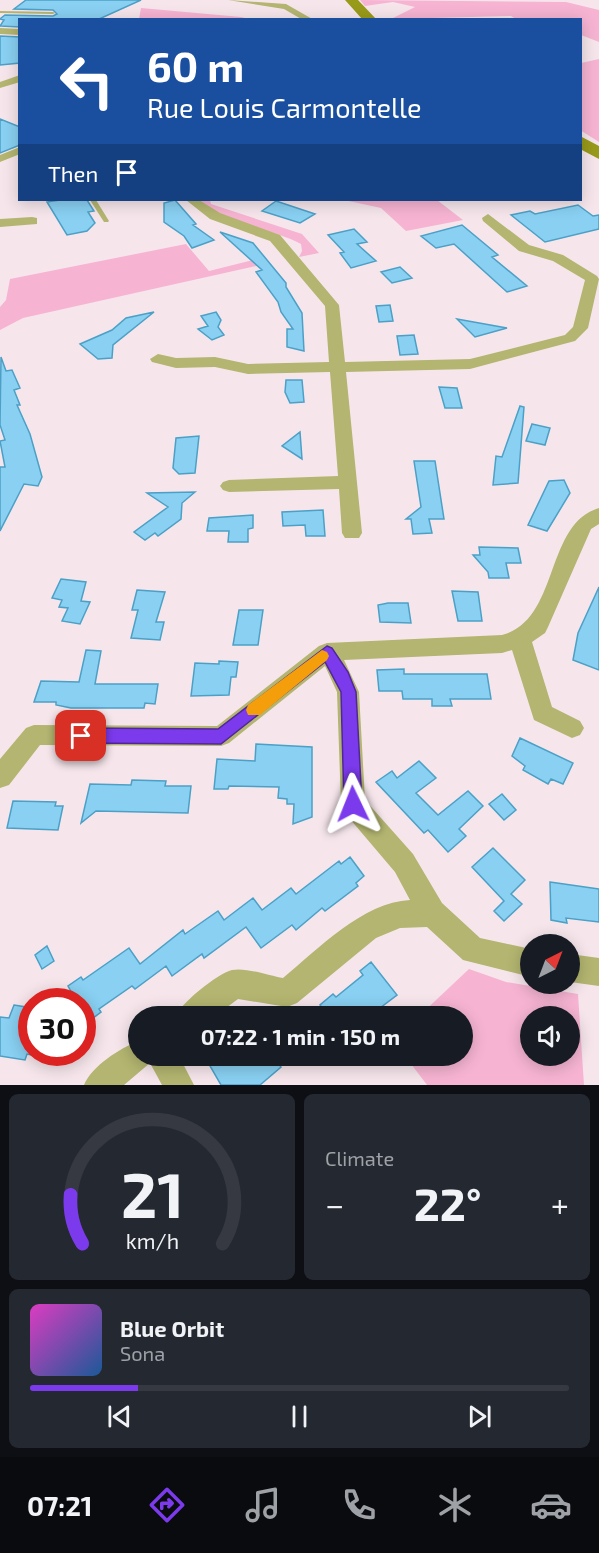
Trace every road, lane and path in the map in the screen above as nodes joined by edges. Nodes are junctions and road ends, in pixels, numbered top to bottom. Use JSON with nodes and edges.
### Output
{"nodes":[{"id":1,"x":232,"y":0,"type":"edge"},
{"id":2,"x":351,"y":0,"type":"edge"},
{"id":3,"x":0,"y":12,"type":"edge"},
{"id":4,"x":53,"y":13,"type":"dead end"},
{"id":5,"x":306,"y":18,"type":"edge"},
{"id":6,"x":369,"y":18,"type":"edge"},
{"id":7,"x":0,"y":31,"type":"edge"},
{"id":8,"x":18,"y":32,"type":"edge"},
{"id":9,"x":18,"y":79,"type":"edge"},
{"id":10,"x":0,"y":85,"type":"edge"},
{"id":11,"x":582,"y":142,"type":"edge"},
{"id":12,"x":18,"y":151,"type":"edge"},
{"id":13,"x":599,"y":154,"type":"edge"},
{"id":14,"x":0,"y":159,"type":"edge"},
{"id":15,"x":94,"y":201,"type":"edge"},
{"id":16,"x":193,"y":201,"type":"edge"},
{"id":17,"x":488,"y":218,"type":"dead end"},
{"id":18,"x":106,"y":220,"type":"dead end"},
{"id":19,"x":32,"y":221,"type":"dead end"},
{"id":20,"x":0,"y":223,"type":"edge"},
{"id":21,"x":158,"y":359,"type":"dead end"},
{"id":22,"x":337,"y":367,"type":"junction"},
{"id":23,"x":347,"y":482,"type":"junction"},
{"id":24,"x":229,"y":486,"type":"dead end"},
{"id":25,"x":599,"y":515,"type":"edge"},
{"id":26,"x":352,"y":533,"type":"dead end"},
{"id":27,"x":520,"y":639,"type":"junction"},
{"id":28,"x":327,"y":652,"type":"junction"},
{"id":29,"x":572,"y":728,"type":"dead end"},
{"id":30,"x":0,"y":777,"type":"edge"},
{"id":31,"x":432,"y":912,"type":"junction"},
{"id":32,"x":520,"y":961,"type":"edge"},
{"id":33,"x":580,"y":969,"type":"edge"},
{"id":34,"x":599,"y":972,"type":"edge"},
{"id":35,"x":205,"y":1006,"type":"edge"},
{"id":36,"x":128,"y":1063,"type":"edge"},
{"id":37,"x":168,"y":1066,"type":"edge"},
{"id":38,"x":99,"y":1085,"type":"edge"},
{"id":39,"x":178,"y":1085,"type":"edge"}],
"edges":[{"from":1,"to":5,"type":"street"},
{"from":2,"to":6,"type":"street"},
{"from":3,"to":4,"type":"lane"},
{"from":7,"to":8,"type":"street"},
{"from":9,"to":10,"type":"street"},
{"from":11,"to":13,"type":"street"},
{"from":12,"to":14,"type":"street"},
{"from":15,"to":18,"type":"lane"},
{"from":16,"to":22,"type":"street"},
{"from":17,"to":22,"type":"street"},
{"from":19,"to":20,"type":"street"},
{"from":21,"to":22,"type":"street"},
{"from":22,"to":23,"type":"street"},
{"from":23,"to":24,"type":"street"},
{"from":23,"to":26,"type":"street"},
{"from":25,"to":27,"type":"street"},
{"from":27,"to":28,"type":"street"},
{"from":27,"to":29,"type":"street"},
{"from":28,"to":30,"type":"street"},
{"from":28,"to":31,"type":"street"},
{"from":31,"to":32,"type":"street"},
{"from":31,"to":35,"type":"street"},
{"from":33,"to":34,"type":"street"},
{"from":36,"to":38,"type":"street"},
{"from":37,"to":39,"type":"street"}]}
